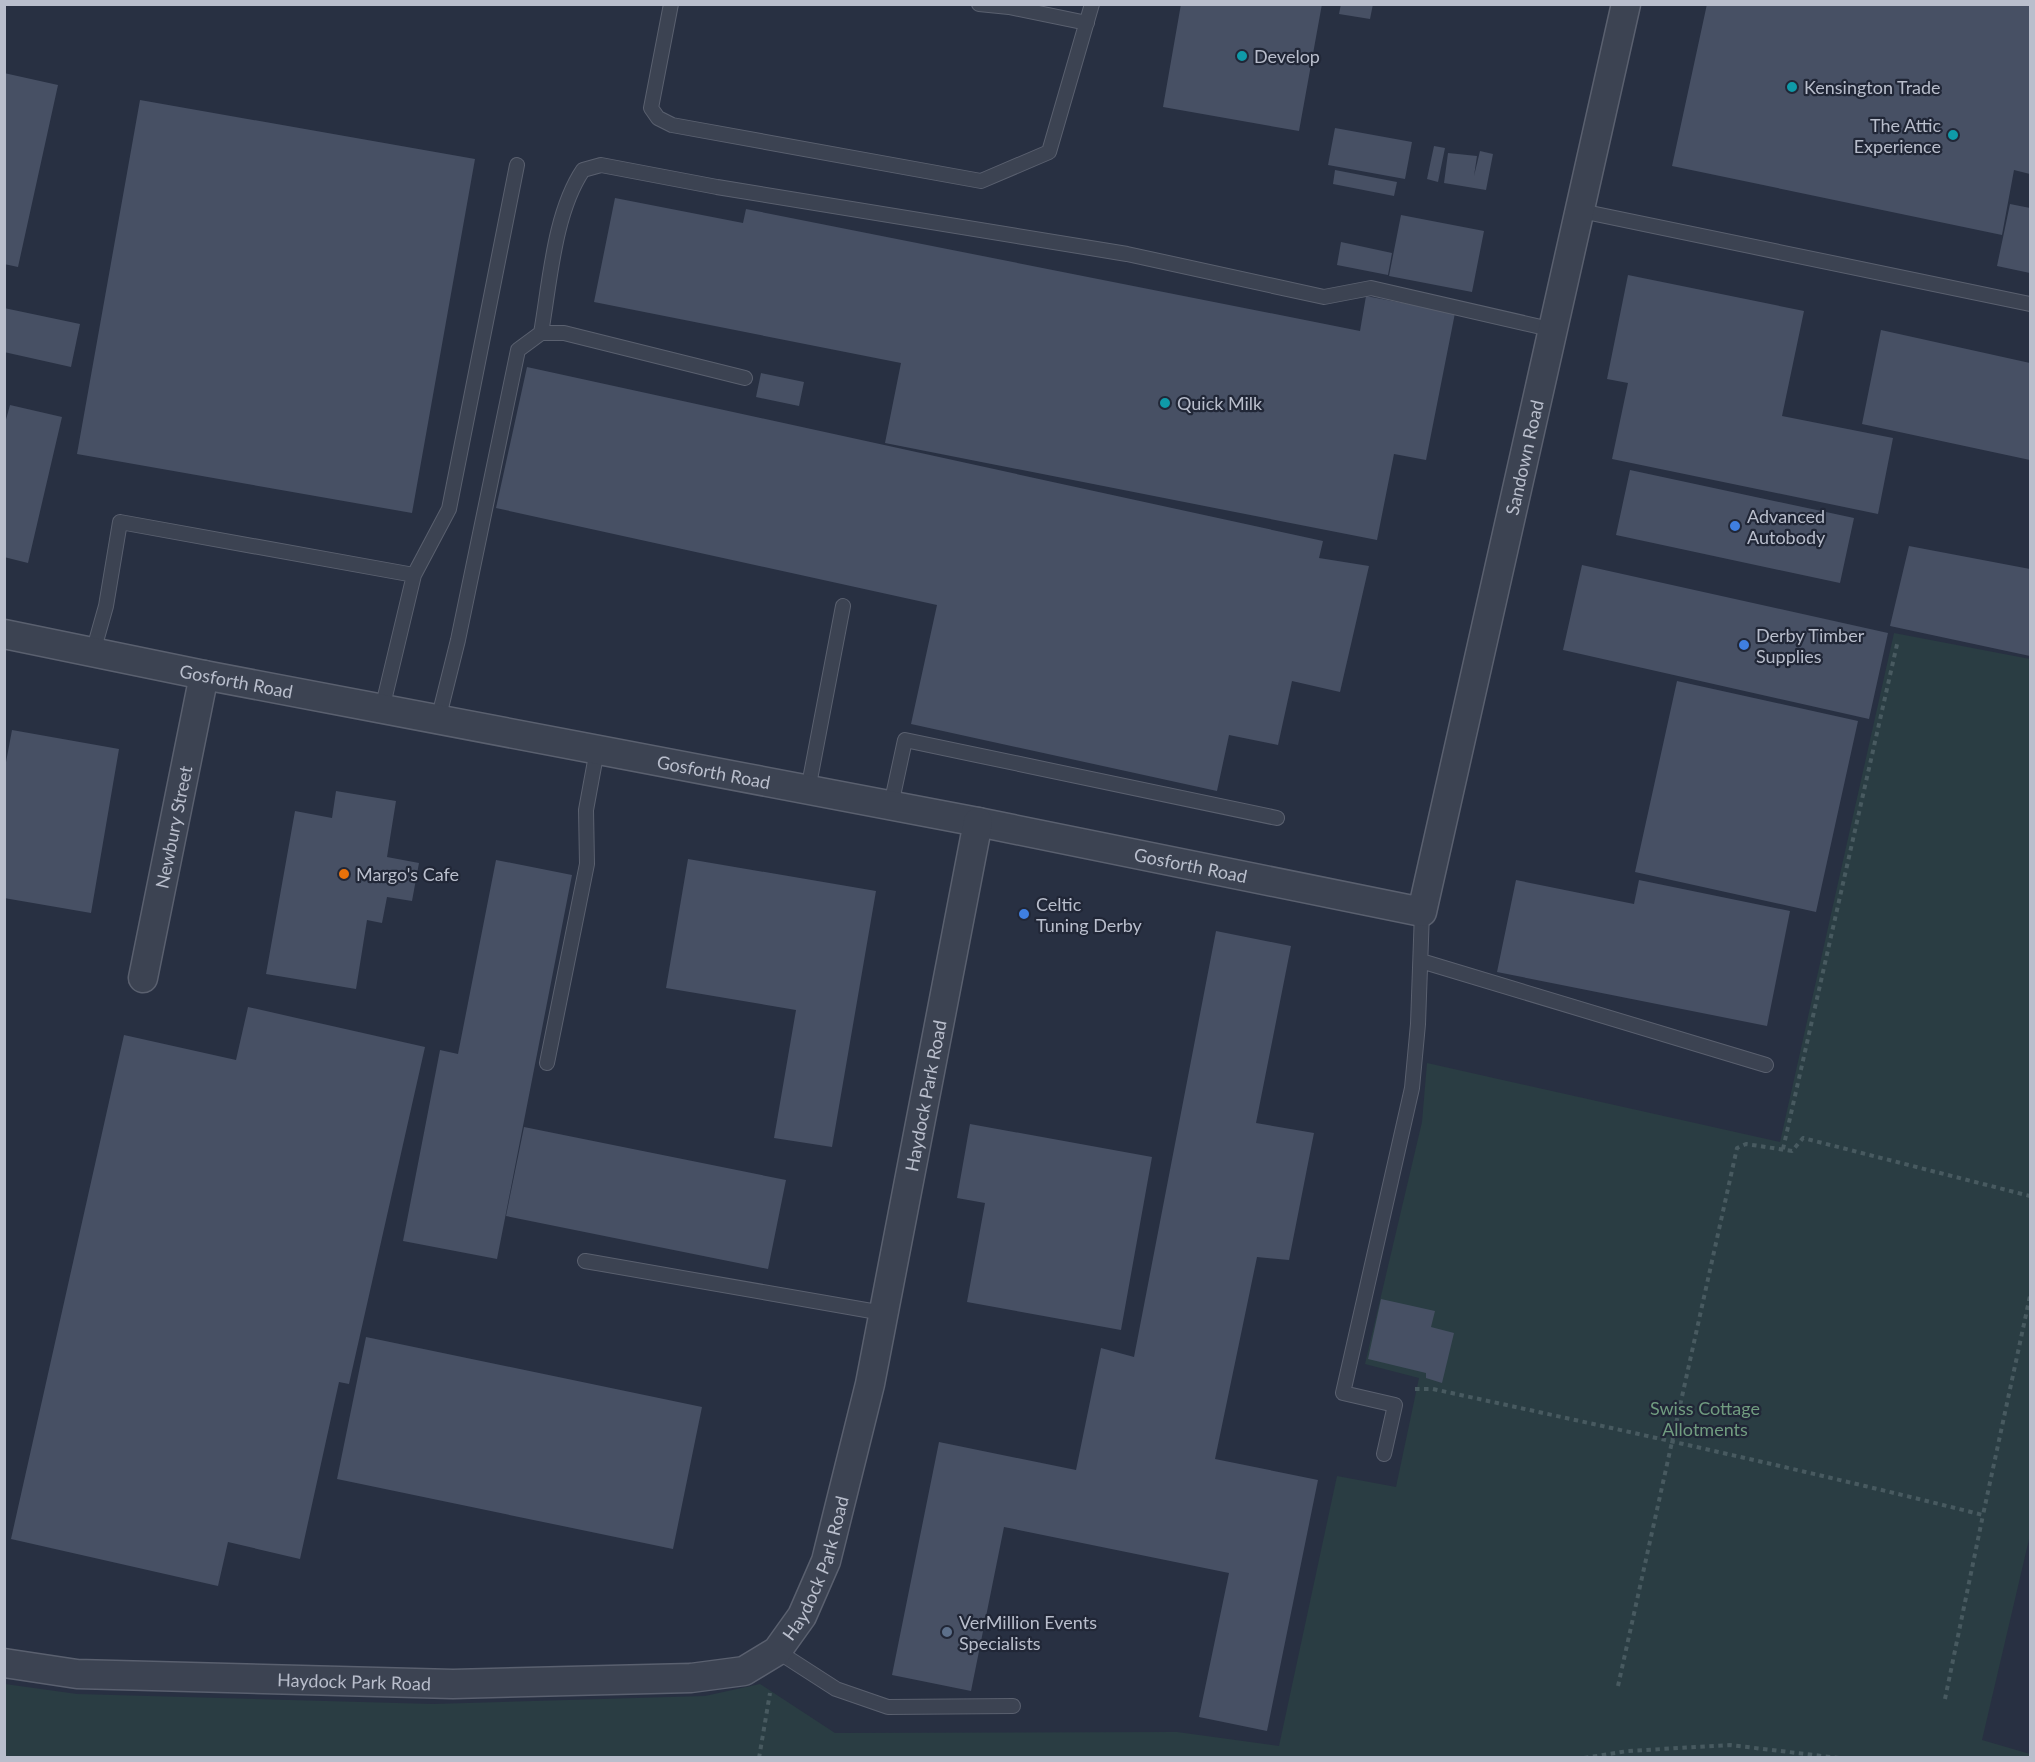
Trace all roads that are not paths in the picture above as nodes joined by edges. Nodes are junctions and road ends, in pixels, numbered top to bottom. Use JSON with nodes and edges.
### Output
{"nodes":[{"id":1,"x":671,"y":4,"type":"edge"},
{"id":2,"x":979,"y":4,"type":"edge"},
{"id":3,"x":1092,"y":4,"type":"edge"},
{"id":4,"x":1626,"y":4,"type":"edge"},
{"id":5,"x":1087,"y":23,"type":"junction"},
{"id":6,"x":517,"y":165,"type":"dead end"},
{"id":7,"x":1581,"y":211,"type":"junction"},
{"id":8,"x":2031,"y":304,"type":"edge"},
{"id":9,"x":1554,"y":330,"type":"junction"},
{"id":10,"x":541,"y":333,"type":"junction"},
{"id":11,"x":745,"y":378,"type":"dead end"},
{"id":12,"x":414,"y":575,"type":"junction"},
{"id":13,"x":843,"y":606,"type":"dead end"},
{"id":14,"x":4,"y":634,"type":"edge"},
{"id":15,"x":93,"y":652,"type":"junction"},
{"id":16,"x":204,"y":675,"type":"junction"},
{"id":17,"x":382,"y":709,"type":"junction"},
{"id":18,"x":438,"y":720,"type":"junction"},
{"id":19,"x":597,"y":750,"type":"junction"},
{"id":20,"x":808,"y":790,"type":"junction"},
{"id":21,"x":891,"y":805,"type":"junction"},
{"id":22,"x":1277,"y":818,"type":"dead end"},
{"id":23,"x":978,"y":822,"type":"junction"},
{"id":24,"x":1422,"y":912,"type":"junction"},
{"id":25,"x":1421,"y":961,"type":"junction"},
{"id":26,"x":143,"y":978,"type":"dead end"},
{"id":27,"x":547,"y":1063,"type":"dead end"},
{"id":28,"x":1766,"y":1065,"type":"dead end"},
{"id":29,"x":585,"y":1261,"type":"dead end"},
{"id":30,"x":883,"y":1313,"type":"junction"},
{"id":31,"x":1384,"y":1454,"type":"dead end"},
{"id":32,"x":777,"y":1651,"type":"junction"},
{"id":33,"x":4,"y":1663,"type":"edge"},
{"id":34,"x":1013,"y":1707,"type":"dead end"}],
"edges":[{"from":1,"to":5,"type":"lane"},
{"from":2,"to":5,"type":"lane"},
{"from":3,"to":5,"type":"lane"},
{"from":4,"to":7,"type":"street","name":"Sandown Road"},
{"from":6,"to":12,"type":"lane"},
{"from":7,"to":8,"type":"lane"},
{"from":7,"to":9,"type":"street","name":"Sandown Road"},
{"from":9,"to":10,"type":"lane"},
{"from":9,"to":24,"type":"street","name":"Sandown Road"},
{"from":10,"to":11,"type":"lane"},
{"from":10,"to":18,"type":"lane"},
{"from":12,"to":15,"type":"lane"},
{"from":12,"to":17,"type":"lane"},
{"from":13,"to":20,"type":"lane"},
{"from":14,"to":15,"type":"street","name":"Gosforth Road"},
{"from":15,"to":16,"type":"street","name":"Gosforth Road"},
{"from":16,"to":17,"type":"street","name":"Gosforth Road"},
{"from":16,"to":26,"type":"street","name":"Newbury Street"},
{"from":17,"to":18,"type":"street","name":"Gosforth Road"},
{"from":18,"to":19,"type":"street","name":"Gosforth Road"},
{"from":19,"to":20,"type":"street","name":"Gosforth Road"},
{"from":19,"to":27,"type":"lane"},
{"from":20,"to":21,"type":"street","name":"Gosforth Road"},
{"from":21,"to":22,"type":"lane"},
{"from":21,"to":23,"type":"street","name":"Gosforth Road"},
{"from":23,"to":24,"type":"street","name":"Gosforth Road"},
{"from":23,"to":30,"type":"street","name":"Haydock Park Road"},
{"from":24,"to":25,"type":"lane"},
{"from":25,"to":28,"type":"lane"},
{"from":25,"to":31,"type":"lane"},
{"from":29,"to":30,"type":"lane"},
{"from":30,"to":32,"type":"street","name":"Haydock Park Road"},
{"from":32,"to":33,"type":"street","name":"Haydock Park Road"},
{"from":32,"to":34,"type":"lane"}]}
